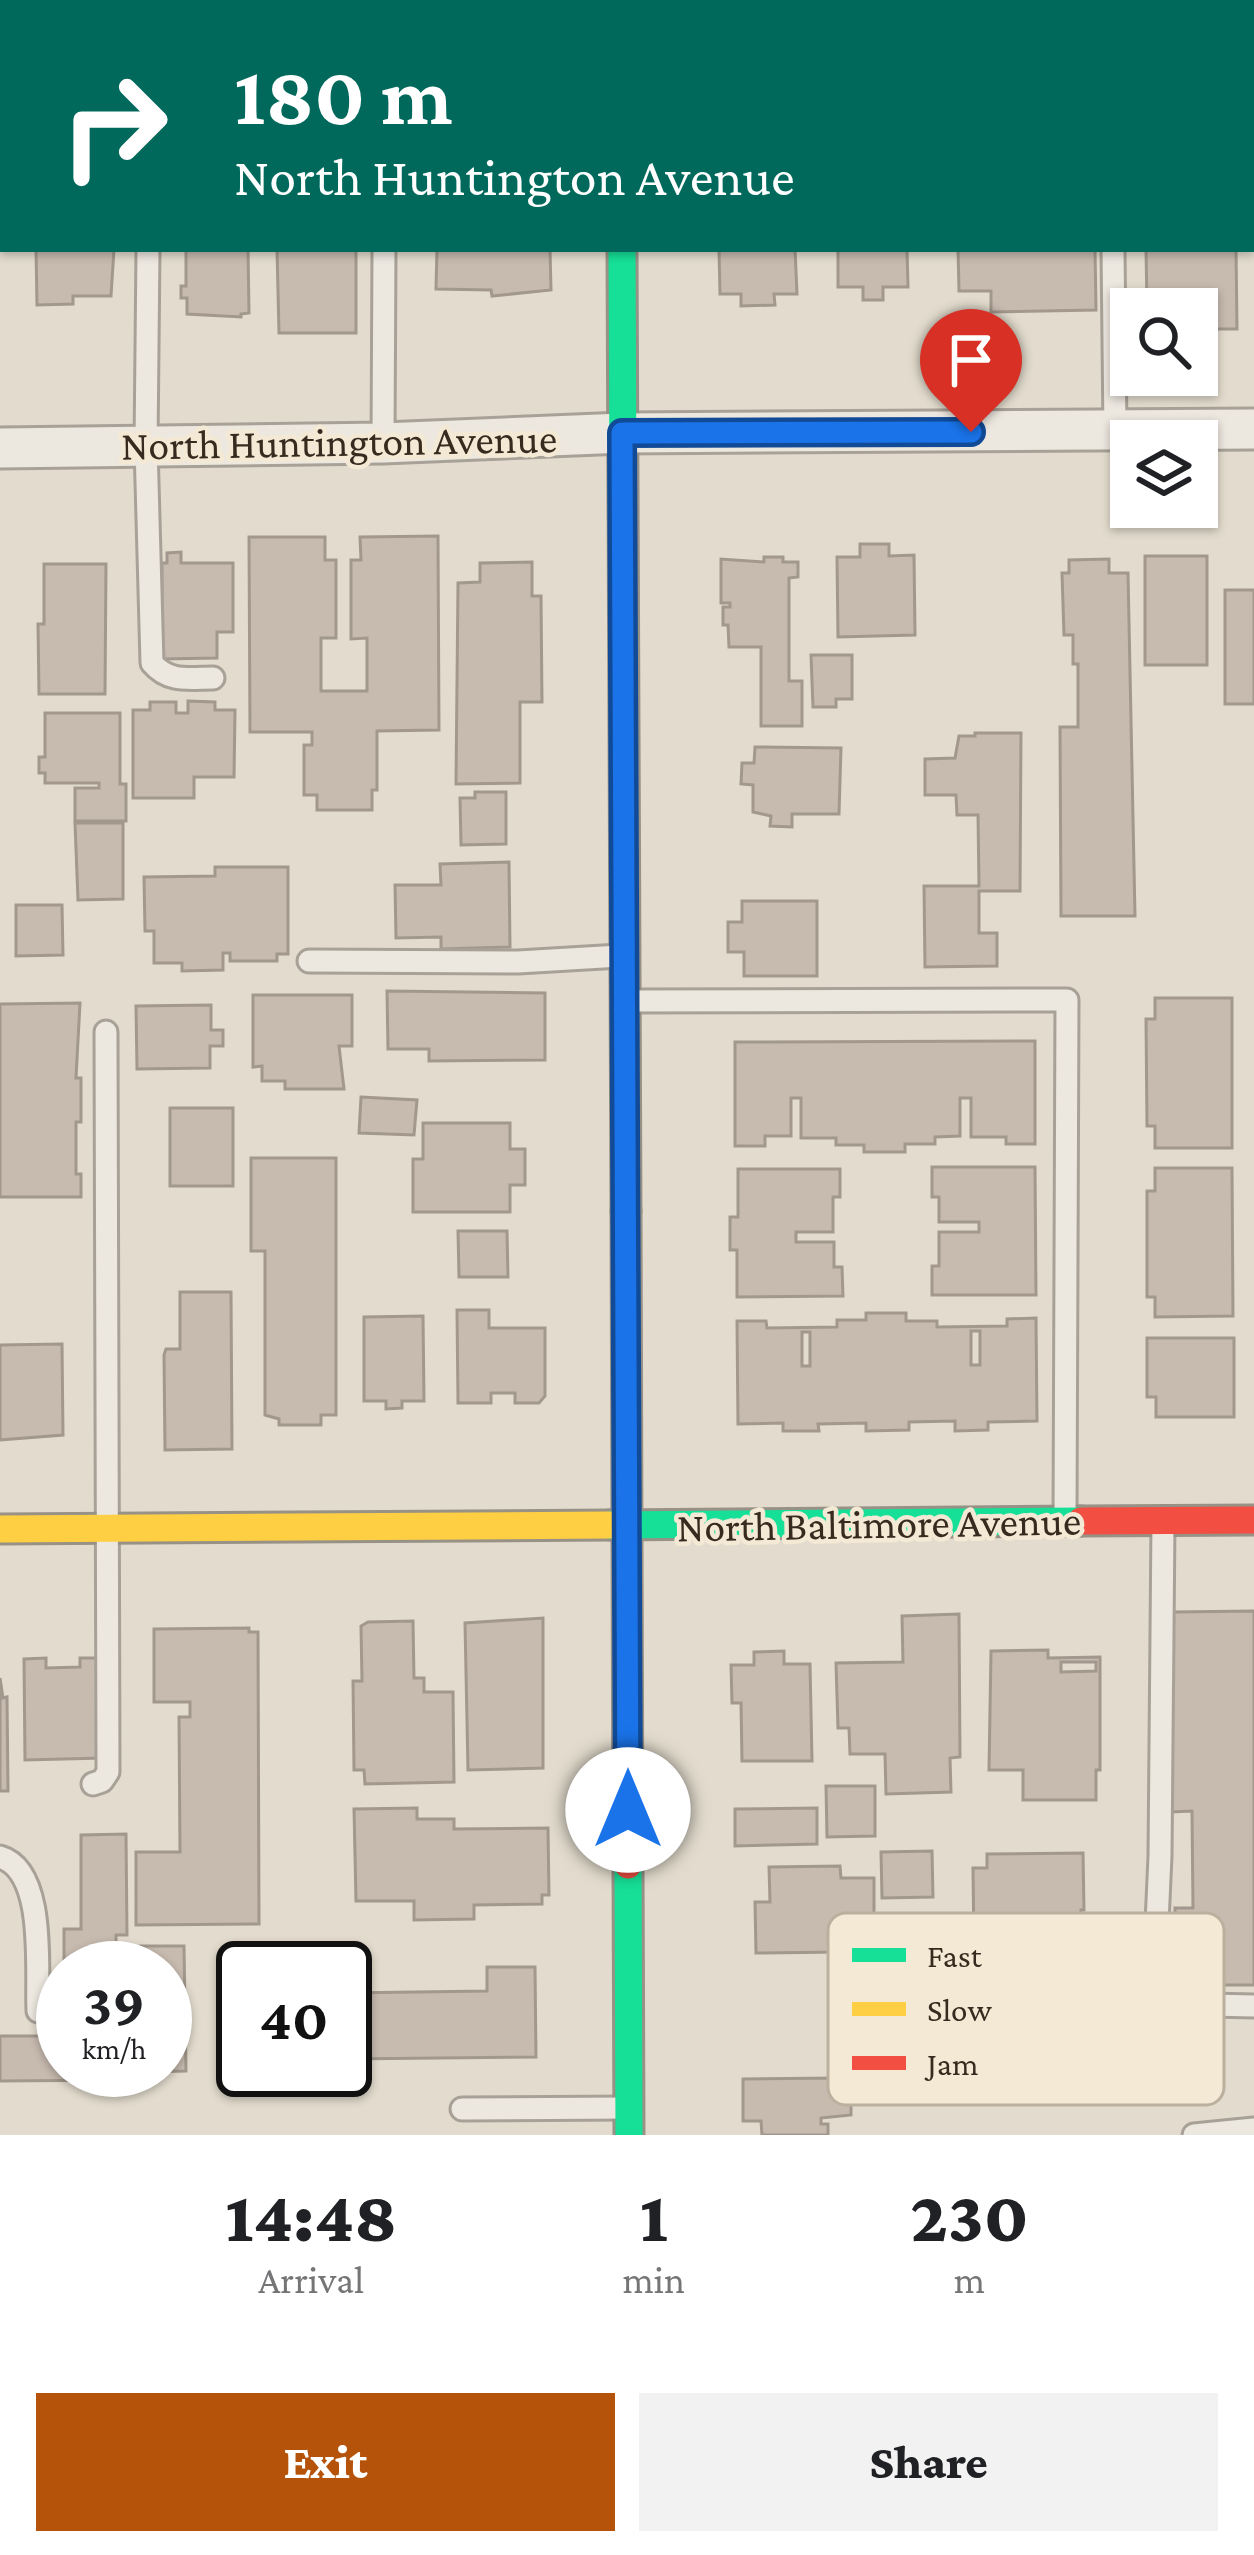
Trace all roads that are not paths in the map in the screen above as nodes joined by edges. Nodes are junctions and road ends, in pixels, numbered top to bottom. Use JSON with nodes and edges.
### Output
{"nodes":[{"id":1,"x":148,"y":252,"type":"edge"},
{"id":2,"x":384,"y":252,"type":"edge"},
{"id":3,"x":622,"y":252,"type":"edge"},
{"id":4,"x":1113,"y":252,"type":"edge"},
{"id":5,"x":1115,"y":420,"type":"edge"},
{"id":6,"x":1254,"y":429,"type":"edge"},
{"id":7,"x":1218,"y":430,"type":"edge"},
{"id":8,"x":1110,"y":431,"type":"edge"},
{"id":9,"x":622,"y":433,"type":"junction"},
{"id":10,"x":383,"y":442,"type":"junction"},
{"id":11,"x":146,"y":446,"type":"junction"},
{"id":12,"x":0,"y":448,"type":"edge"},
{"id":13,"x":213,"y":678,"type":"dead end"},
{"id":14,"x":627,"y":956,"type":"junction"},
{"id":15,"x":309,"y":961,"type":"dead end"},
{"id":16,"x":627,"y":1001,"type":"junction"},
{"id":17,"x":106,"y":1032,"type":"dead end"},
{"id":18,"x":1254,"y":1520,"type":"edge"},
{"id":19,"x":1065,"y":1521,"type":"junction"},
{"id":20,"x":1163,"y":1522,"type":"junction"},
{"id":21,"x":628,"y":1526,"type":"junction"},
{"id":22,"x":106,"y":1527,"type":"junction"},
{"id":23,"x":0,"y":1529,"type":"edge"},
{"id":24,"x":93,"y":1784,"type":"dead end"},
{"id":25,"x":0,"y":1857,"type":"edge"},
{"id":26,"x":1157,"y":1913,"type":"edge"},
{"id":27,"x":36,"y":1977,"type":"edge"},
{"id":28,"x":1224,"y":2005,"type":"edge"},
{"id":29,"x":1254,"y":2006,"type":"edge"},
{"id":30,"x":462,"y":2109,"type":"dead end"},
{"id":31,"x":629,"y":2122,"type":"edge"},
{"id":32,"x":1254,"y":2129,"type":"edge"},
{"id":33,"x":1194,"y":2135,"type":"edge"}],
"edges":[{"from":1,"to":11,"type":"lane"},
{"from":2,"to":10,"type":"lane"},
{"from":3,"to":9,"type":"street"},
{"from":4,"to":5,"type":"lane"},
{"from":6,"to":7,"type":"street","name":"North Huntington Avenue"},
{"from":8,"to":9,"type":"street","name":"North Huntington Avenue"},
{"from":9,"to":10,"type":"street","name":"North Huntington Avenue"},
{"from":9,"to":14,"type":"street"},
{"from":10,"to":11,"type":"street","name":"North Huntington Avenue"},
{"from":11,"to":12,"type":"street","name":"North Huntington Avenue"},
{"from":11,"to":13,"type":"lane"},
{"from":14,"to":15,"type":"lane"},
{"from":14,"to":16,"type":"street"},
{"from":16,"to":19,"type":"lane"},
{"from":16,"to":21,"type":"street"},
{"from":17,"to":22,"type":"lane"},
{"from":18,"to":20,"type":"street","name":"North Baltimore Avenue"},
{"from":19,"to":20,"type":"street","name":"North Baltimore Avenue"},
{"from":19,"to":21,"type":"street","name":"North Baltimore Avenue"},
{"from":20,"to":26,"type":"lane"},
{"from":21,"to":22,"type":"street","name":"North Baltimore Avenue"},
{"from":21,"to":31,"type":"street"},
{"from":22,"to":23,"type":"street","name":"North Baltimore Avenue"},
{"from":22,"to":24,"type":"lane"},
{"from":25,"to":27,"type":"lane"},
{"from":28,"to":29,"type":"lane"},
{"from":30,"to":31,"type":"lane"},
{"from":32,"to":33,"type":"lane"}]}
